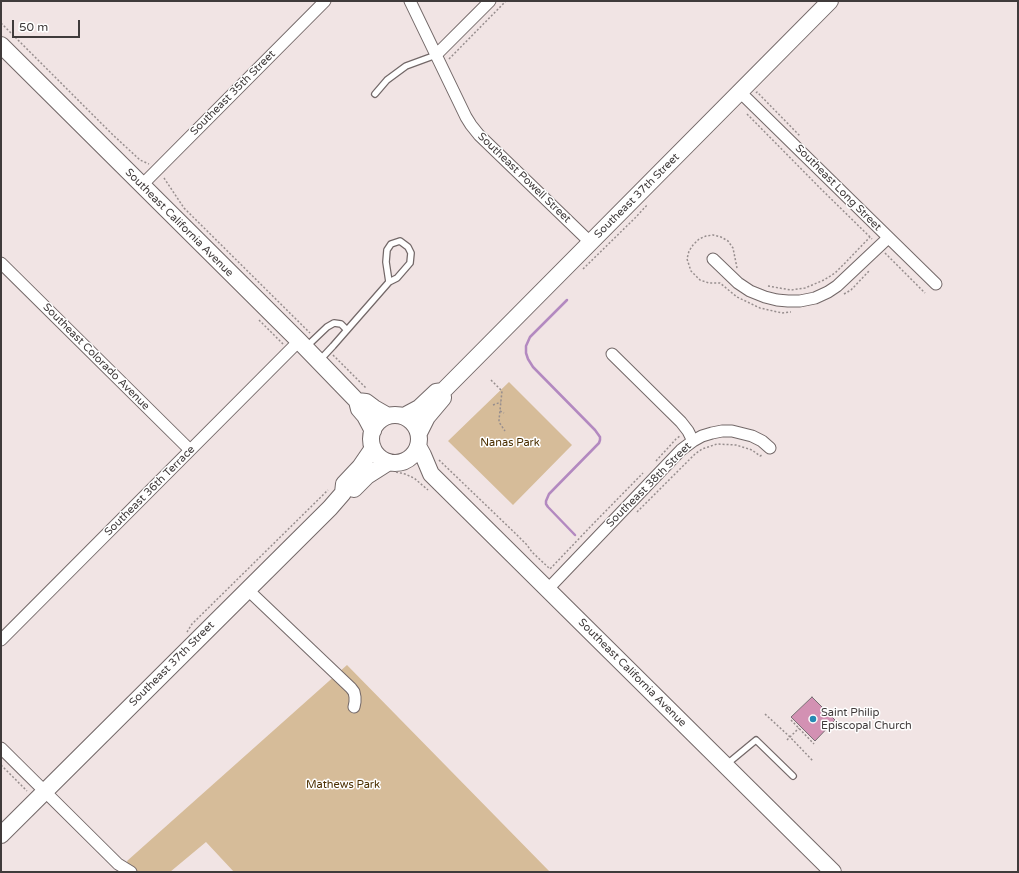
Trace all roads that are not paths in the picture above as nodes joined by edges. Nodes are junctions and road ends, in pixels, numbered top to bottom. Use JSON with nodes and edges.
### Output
{"nodes":[{"id":1,"x":325,"y":1,"type":"edge"},
{"id":2,"x":410,"y":1,"type":"edge"},
{"id":3,"x":490,"y":1,"type":"edge"},
{"id":4,"x":830,"y":1,"type":"edge"},
{"id":5,"x":1,"y":45,"type":"edge"},
{"id":6,"x":436,"y":55,"type":"junction"},
{"id":7,"x":376,"y":94,"type":"dead end"},
{"id":8,"x":744,"y":96,"type":"junction"},
{"id":9,"x":142,"y":185,"type":"junction"},
{"id":10,"x":891,"y":241,"type":"junction"},
{"id":11,"x":591,"y":242,"type":"junction"},
{"id":12,"x":713,"y":259,"type":"dead end"},
{"id":13,"x":1,"y":263,"type":"edge"},
{"id":14,"x":390,"y":282,"type":"junction"},
{"id":15,"x":936,"y":284,"type":"dead end"},
{"id":16,"x":347,"y":330,"type":"junction"},
{"id":17,"x":302,"y":344,"type":"junction"},
{"id":18,"x":612,"y":354,"type":"dead end"},
{"id":19,"x":323,"y":356,"type":"junction"},
{"id":20,"x":443,"y":391,"type":"junction"},
{"id":21,"x":363,"y":396,"type":"junction"},
{"id":22,"x":388,"y":416,"type":"junction"},
{"id":23,"x":404,"y":416,"type":"junction"},
{"id":24,"x":373,"y":431,"type":"junction"},
{"id":25,"x":690,"y":436,"type":"junction"},
{"id":26,"x":418,"y":440,"type":"junction"},
{"id":27,"x":373,"y":448,"type":"junction"},
{"id":28,"x":770,"y":448,"type":"road end"},
{"id":29,"x":190,"y":450,"type":"junction"},
{"id":30,"x":395,"y":462,"type":"junction"},
{"id":31,"x":431,"y":474,"type":"junction"},
{"id":32,"x":337,"y":489,"type":"junction"},
{"id":33,"x":248,"y":590,"type":"junction"},
{"id":34,"x":547,"y":590,"type":"junction"},
{"id":35,"x":1,"y":640,"type":"edge"},
{"id":36,"x":354,"y":707,"type":"dead end"},
{"id":37,"x":1,"y":748,"type":"edge"},
{"id":38,"x":725,"y":765,"type":"junction"},
{"id":39,"x":793,"y":776,"type":"dead end"},
{"id":40,"x":45,"y":792,"type":"junction"},
{"id":41,"x":1,"y":836,"type":"edge"},
{"id":42,"x":131,"y":872,"type":"edge"},
{"id":43,"x":833,"y":872,"type":"edge"}],
"edges":[{"from":1,"to":9,"type":"street","name":"Southeast 35th Street"},
{"from":2,"to":6,"type":"street","name":"Southeast Powell Street"},
{"from":3,"to":6,"type":"street"},
{"from":4,"to":8,"type":"main road","name":"Southeast 37th Street"},
{"from":5,"to":9,"type":"main road","name":"Southeast California Avenue"},
{"from":6,"to":7,"type":"lane"},
{"from":6,"to":11,"type":"street","name":"Southeast Powell Street"},
{"from":8,"to":10,"type":"street","name":"Southeast Long Street"},
{"from":8,"to":11,"type":"main road","name":"Southeast 37th Street"},
{"from":9,"to":17,"type":"main road","name":"Southeast California Avenue"},
{"from":10,"to":12,"type":"street"},
{"from":10,"to":15,"type":"street","name":"Southeast Long Street"},
{"from":11,"to":20,"type":"main road","name":"Southeast 37th Street"},
{"from":13,"to":29,"type":"street","name":"Southeast Colorado Avenue"},
{"from":14,"to":14,"type":"lane"},
{"from":14,"to":16,"type":"lane"},
{"from":16,"to":17,"type":"lane"},
{"from":16,"to":19,"type":"lane"},
{"from":17,"to":19,"type":"main road","name":"Southeast California Avenue"},
{"from":17,"to":29,"type":"street","name":"Southeast 36th Terrace"},
{"from":18,"to":25,"type":"street"},
{"from":19,"to":21,"type":"main road","name":"Southeast California Avenue"},
{"from":20,"to":23,"type":"main road","name":"Southeast 37th Street"},
{"from":20,"to":26,"type":"main road","name":"Southeast 37th Street"},
{"from":21,"to":22,"type":"main road","name":"Southeast California Avenue"},
{"from":21,"to":24,"type":"main road","name":"Southeast California Avenue"},
{"from":22,"to":23,"type":"main road"},
{"from":22,"to":24,"type":"main road"},
{"from":23,"to":26,"type":"main road"},
{"from":24,"to":27,"type":"main road"},
{"from":25,"to":28,"type":"street","name":"Southeast 38th Street"},
{"from":25,"to":34,"type":"street","name":"Southeast 38th Street"},
{"from":26,"to":30,"type":"main road"},
{"from":26,"to":31,"type":"main road","name":"Southeast California Avenue"},
{"from":27,"to":30,"type":"main road"},
{"from":27,"to":32,"type":"main road","name":"Southeast 37th Street"},
{"from":29,"to":35,"type":"street","name":"Southeast 36th Terrace"},
{"from":30,"to":31,"type":"main road","name":"Southeast California Avenue"},
{"from":30,"to":32,"type":"main road","name":"Southeast 37th Street"},
{"from":31,"to":34,"type":"main road","name":"Southeast California Avenue"},
{"from":32,"to":33,"type":"main road","name":"Southeast 37th Street"},
{"from":33,"to":36,"type":"street"},
{"from":33,"to":40,"type":"main road","name":"Southeast 37th Street"},
{"from":34,"to":38,"type":"main road","name":"Southeast California Avenue"},
{"from":37,"to":40,"type":"street"},
{"from":38,"to":39,"type":"lane"},
{"from":38,"to":43,"type":"main road","name":"Southeast California Avenue"},
{"from":40,"to":41,"type":"main road","name":"Southeast 37th Street"},
{"from":40,"to":42,"type":"street"}]}
